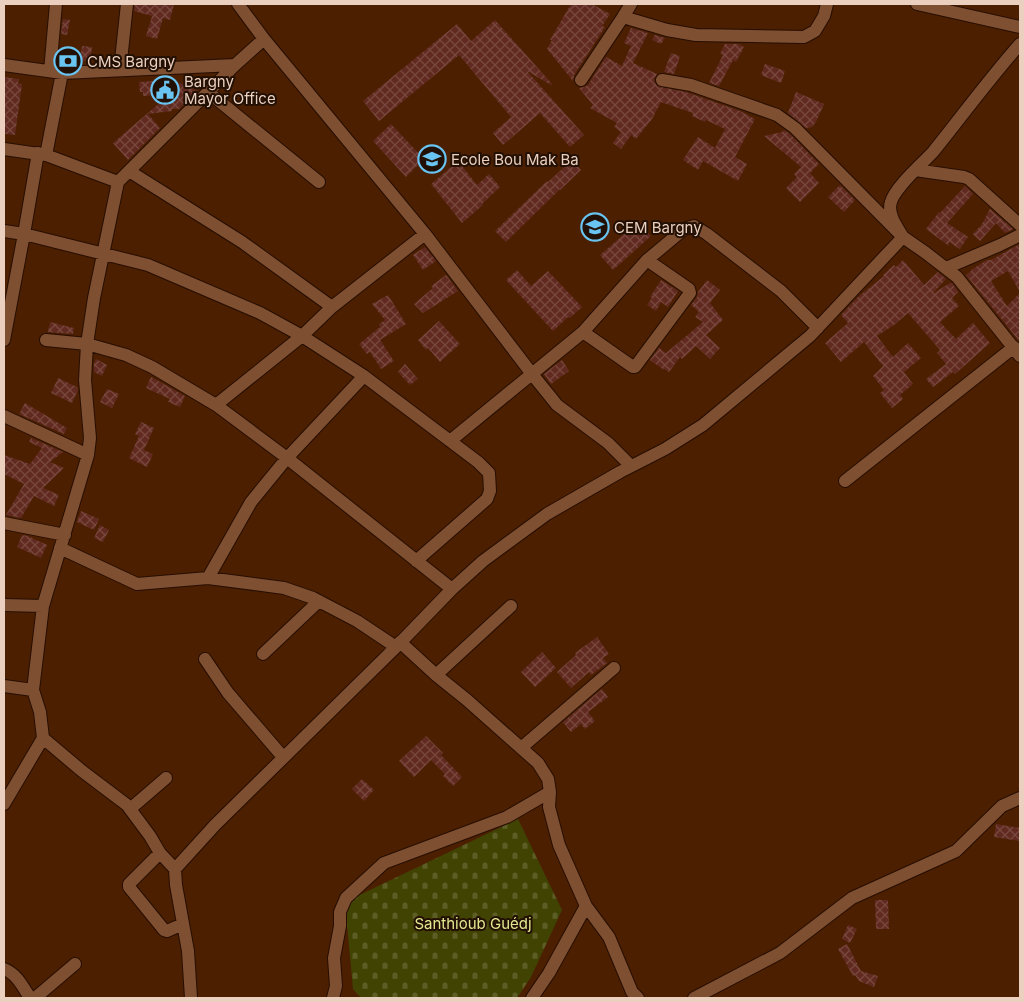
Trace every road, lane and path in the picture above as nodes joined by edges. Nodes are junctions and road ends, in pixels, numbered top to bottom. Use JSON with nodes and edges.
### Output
{"nodes":[{"id":1,"x":56,"y":4,"type":"edge"},
{"id":2,"x":128,"y":4,"type":"edge"},
{"id":3,"x":238,"y":4,"type":"edge"},
{"id":4,"x":631,"y":4,"type":"edge"},
{"id":5,"x":827,"y":4,"type":"edge"},
{"id":6,"x":918,"y":4,"type":"edge"},
{"id":7,"x":956,"y":8,"type":"edge"},
{"id":8,"x":624,"y":17,"type":"junction"},
{"id":9,"x":1020,"y":27,"type":"edge"},
{"id":10,"x":264,"y":39,"type":"junction"},
{"id":11,"x":1020,"y":44,"type":"edge"},
{"id":12,"x":4,"y":65,"type":"edge"},
{"id":13,"x":235,"y":65,"type":"junction"},
{"id":14,"x":120,"y":70,"type":"junction"},
{"id":15,"x":56,"y":72,"type":"junction"},
{"id":16,"x":581,"y":80,"type":"dead end"},
{"id":17,"x":662,"y":80,"type":"dead end"},
{"id":18,"x":208,"y":92,"type":"junction"},
{"id":19,"x":4,"y":149,"type":"edge"},
{"id":20,"x":42,"y":154,"type":"junction"},
{"id":21,"x":915,"y":170,"type":"junction"},
{"id":22,"x":129,"y":171,"type":"junction"},
{"id":23,"x":118,"y":182,"type":"junction"},
{"id":24,"x":319,"y":182,"type":"dead end"},
{"id":25,"x":1020,"y":225,"type":"edge"},
{"id":26,"x":4,"y":231,"type":"edge"},
{"id":27,"x":24,"y":234,"type":"junction"},
{"id":28,"x":425,"y":234,"type":"junction"},
{"id":29,"x":1020,"y":235,"type":"edge"},
{"id":30,"x":903,"y":237,"type":"junction"},
{"id":31,"x":103,"y":253,"type":"junction"},
{"id":32,"x":647,"y":260,"type":"junction"},
{"id":33,"x":946,"y":268,"type":"junction"},
{"id":34,"x":332,"y":307,"type":"junction"},
{"id":35,"x":818,"y":328,"type":"junction"},
{"id":36,"x":583,"y":332,"type":"junction"},
{"id":37,"x":302,"y":336,"type":"junction"},
{"id":38,"x":4,"y":340,"type":"edge"},
{"id":39,"x":46,"y":340,"type":"dead end"},
{"id":40,"x":87,"y":344,"type":"junction"},
{"id":41,"x":1017,"y":352,"type":"edge"},
{"id":42,"x":532,"y":374,"type":"junction"},
{"id":43,"x":364,"y":376,"type":"junction"},
{"id":44,"x":216,"y":405,"type":"junction"},
{"id":45,"x":4,"y":416,"type":"edge"},
{"id":46,"x":450,"y":441,"type":"junction"},
{"id":47,"x":88,"y":455,"type":"junction"},
{"id":48,"x":288,"y":458,"type":"junction"},
{"id":49,"x":631,"y":466,"type":"junction"},
{"id":50,"x":846,"y":481,"type":"dead end"},
{"id":51,"x":4,"y":523,"type":"edge"},
{"id":52,"x":64,"y":535,"type":"junction"},
{"id":53,"x":60,"y":548,"type":"junction"},
{"id":54,"x":416,"y":561,"type":"junction"},
{"id":55,"x":208,"y":578,"type":"junction"},
{"id":56,"x":452,"y":589,"type":"junction"},
{"id":57,"x":319,"y":601,"type":"junction"},
{"id":58,"x":4,"y":604,"type":"edge"},
{"id":59,"x":43,"y":606,"type":"junction"},
{"id":60,"x":511,"y":606,"type":"dead end"},
{"id":61,"x":398,"y":644,"type":"junction"},
{"id":62,"x":263,"y":654,"type":"dead end"},
{"id":63,"x":206,"y":659,"type":"dead end"},
{"id":64,"x":614,"y":668,"type":"dead end"},
{"id":65,"x":436,"y":675,"type":"junction"},
{"id":66,"x":4,"y":686,"type":"edge"},
{"id":67,"x":33,"y":690,"type":"junction"},
{"id":68,"x":43,"y":738,"type":"junction"},
{"id":69,"x":521,"y":748,"type":"junction"},
{"id":70,"x":283,"y":757,"type":"junction"},
{"id":71,"x":166,"y":778,"type":"dead end"},
{"id":72,"x":550,"y":792,"type":"junction"},
{"id":73,"x":1020,"y":798,"type":"edge"},
{"id":74,"x":4,"y":804,"type":"edge"},
{"id":75,"x":130,"y":809,"type":"junction"},
{"id":76,"x":160,"y":853,"type":"junction"},
{"id":77,"x":175,"y":869,"type":"junction"},
{"id":78,"x":586,"y":906,"type":"junction"},
{"id":79,"x":183,"y":924,"type":"junction"},
{"id":80,"x":75,"y":964,"type":"dead end"},
{"id":81,"x":4,"y":970,"type":"edge"},
{"id":82,"x":30,"y":998,"type":"edge"},
{"id":83,"x":35,"y":998,"type":"edge"},
{"id":84,"x":191,"y":998,"type":"edge"},
{"id":85,"x":333,"y":998,"type":"edge"},
{"id":86,"x":532,"y":998,"type":"edge"},
{"id":87,"x":638,"y":998,"type":"edge"},
{"id":88,"x":694,"y":998,"type":"edge"}],
"edges":[{"from":1,"to":15,"type":"street"},
{"from":2,"to":14,"type":"street"},
{"from":3,"to":10,"type":"street"},
{"from":4,"to":8,"type":"street"},
{"from":5,"to":8,"type":"street"},
{"from":6,"to":7,"type":"street"},
{"from":7,"to":9,"type":"street"},
{"from":8,"to":16,"type":"street"},
{"from":10,"to":13,"type":"street"},
{"from":10,"to":28,"type":"street"},
{"from":11,"to":21,"type":"street"},
{"from":12,"to":15,"type":"street"},
{"from":13,"to":14,"type":"street"},
{"from":13,"to":18,"type":"street"},
{"from":14,"to":15,"type":"street"},
{"from":15,"to":20,"type":"street"},
{"from":17,"to":30,"type":"street"},
{"from":18,"to":22,"type":"street"},
{"from":18,"to":24,"type":"street"},
{"from":19,"to":20,"type":"street"},
{"from":20,"to":23,"type":"street"},
{"from":20,"to":27,"type":"street"},
{"from":21,"to":25,"type":"street"},
{"from":21,"to":30,"type":"street"},
{"from":22,"to":23,"type":"street"},
{"from":22,"to":34,"type":"street"},
{"from":23,"to":31,"type":"street"},
{"from":26,"to":27,"type":"street"},
{"from":27,"to":31,"type":"street"},
{"from":27,"to":38,"type":"street"},
{"from":28,"to":34,"type":"street"},
{"from":28,"to":42,"type":"street"},
{"from":29,"to":33,"type":"street"},
{"from":30,"to":33,"type":"street"},
{"from":30,"to":35,"type":"street"},
{"from":31,"to":37,"type":"street"},
{"from":31,"to":40,"type":"street"},
{"from":32,"to":35,"type":"street"},
{"from":32,"to":36,"type":"street"},
{"from":32,"to":36,"type":"street"},
{"from":33,"to":41,"type":"street"},
{"from":34,"to":37,"type":"street"},
{"from":35,"to":49,"type":"street"},
{"from":36,"to":42,"type":"street"},
{"from":37,"to":43,"type":"street"},
{"from":37,"to":44,"type":"street"},
{"from":39,"to":40,"type":"street"},
{"from":40,"to":44,"type":"street"},
{"from":40,"to":47,"type":"street"},
{"from":41,"to":50,"type":"street"},
{"from":42,"to":46,"type":"street"},
{"from":42,"to":49,"type":"street"},
{"from":43,"to":46,"type":"street"},
{"from":43,"to":48,"type":"street"},
{"from":44,"to":48,"type":"street"},
{"from":45,"to":47,"type":"street"},
{"from":46,"to":54,"type":"street"},
{"from":47,"to":52,"type":"street"},
{"from":48,"to":54,"type":"street"},
{"from":48,"to":55,"type":"street"},
{"from":49,"to":56,"type":"street"},
{"from":51,"to":52,"type":"street"},
{"from":52,"to":53,"type":"street"},
{"from":53,"to":55,"type":"street"},
{"from":53,"to":59,"type":"street"},
{"from":54,"to":56,"type":"street"},
{"from":55,"to":57,"type":"street"},
{"from":56,"to":61,"type":"street"},
{"from":57,"to":61,"type":"street"},
{"from":57,"to":62,"type":"street"},
{"from":58,"to":59,"type":"street"},
{"from":59,"to":67,"type":"street"},
{"from":60,"to":65,"type":"street"},
{"from":61,"to":65,"type":"street"},
{"from":61,"to":70,"type":"street"},
{"from":63,"to":70,"type":"street"},
{"from":64,"to":69,"type":"street"},
{"from":65,"to":69,"type":"street"},
{"from":66,"to":67,"type":"street"},
{"from":67,"to":68,"type":"street"},
{"from":68,"to":74,"type":"street"},
{"from":68,"to":75,"type":"street"},
{"from":69,"to":72,"type":"street"},
{"from":70,"to":77,"type":"street"},
{"from":71,"to":75,"type":"street"},
{"from":72,"to":78,"type":"street"},
{"from":72,"to":85,"type":"street"},
{"from":73,"to":88,"type":"street"},
{"from":75,"to":76,"type":"street"},
{"from":76,"to":77,"type":"street"},
{"from":76,"to":79,"type":"street"},
{"from":77,"to":79,"type":"street"},
{"from":78,"to":86,"type":"street"},
{"from":78,"to":87,"type":"street"},
{"from":79,"to":84,"type":"street"},
{"from":80,"to":83,"type":"street"},
{"from":81,"to":82,"type":"street"}]}
